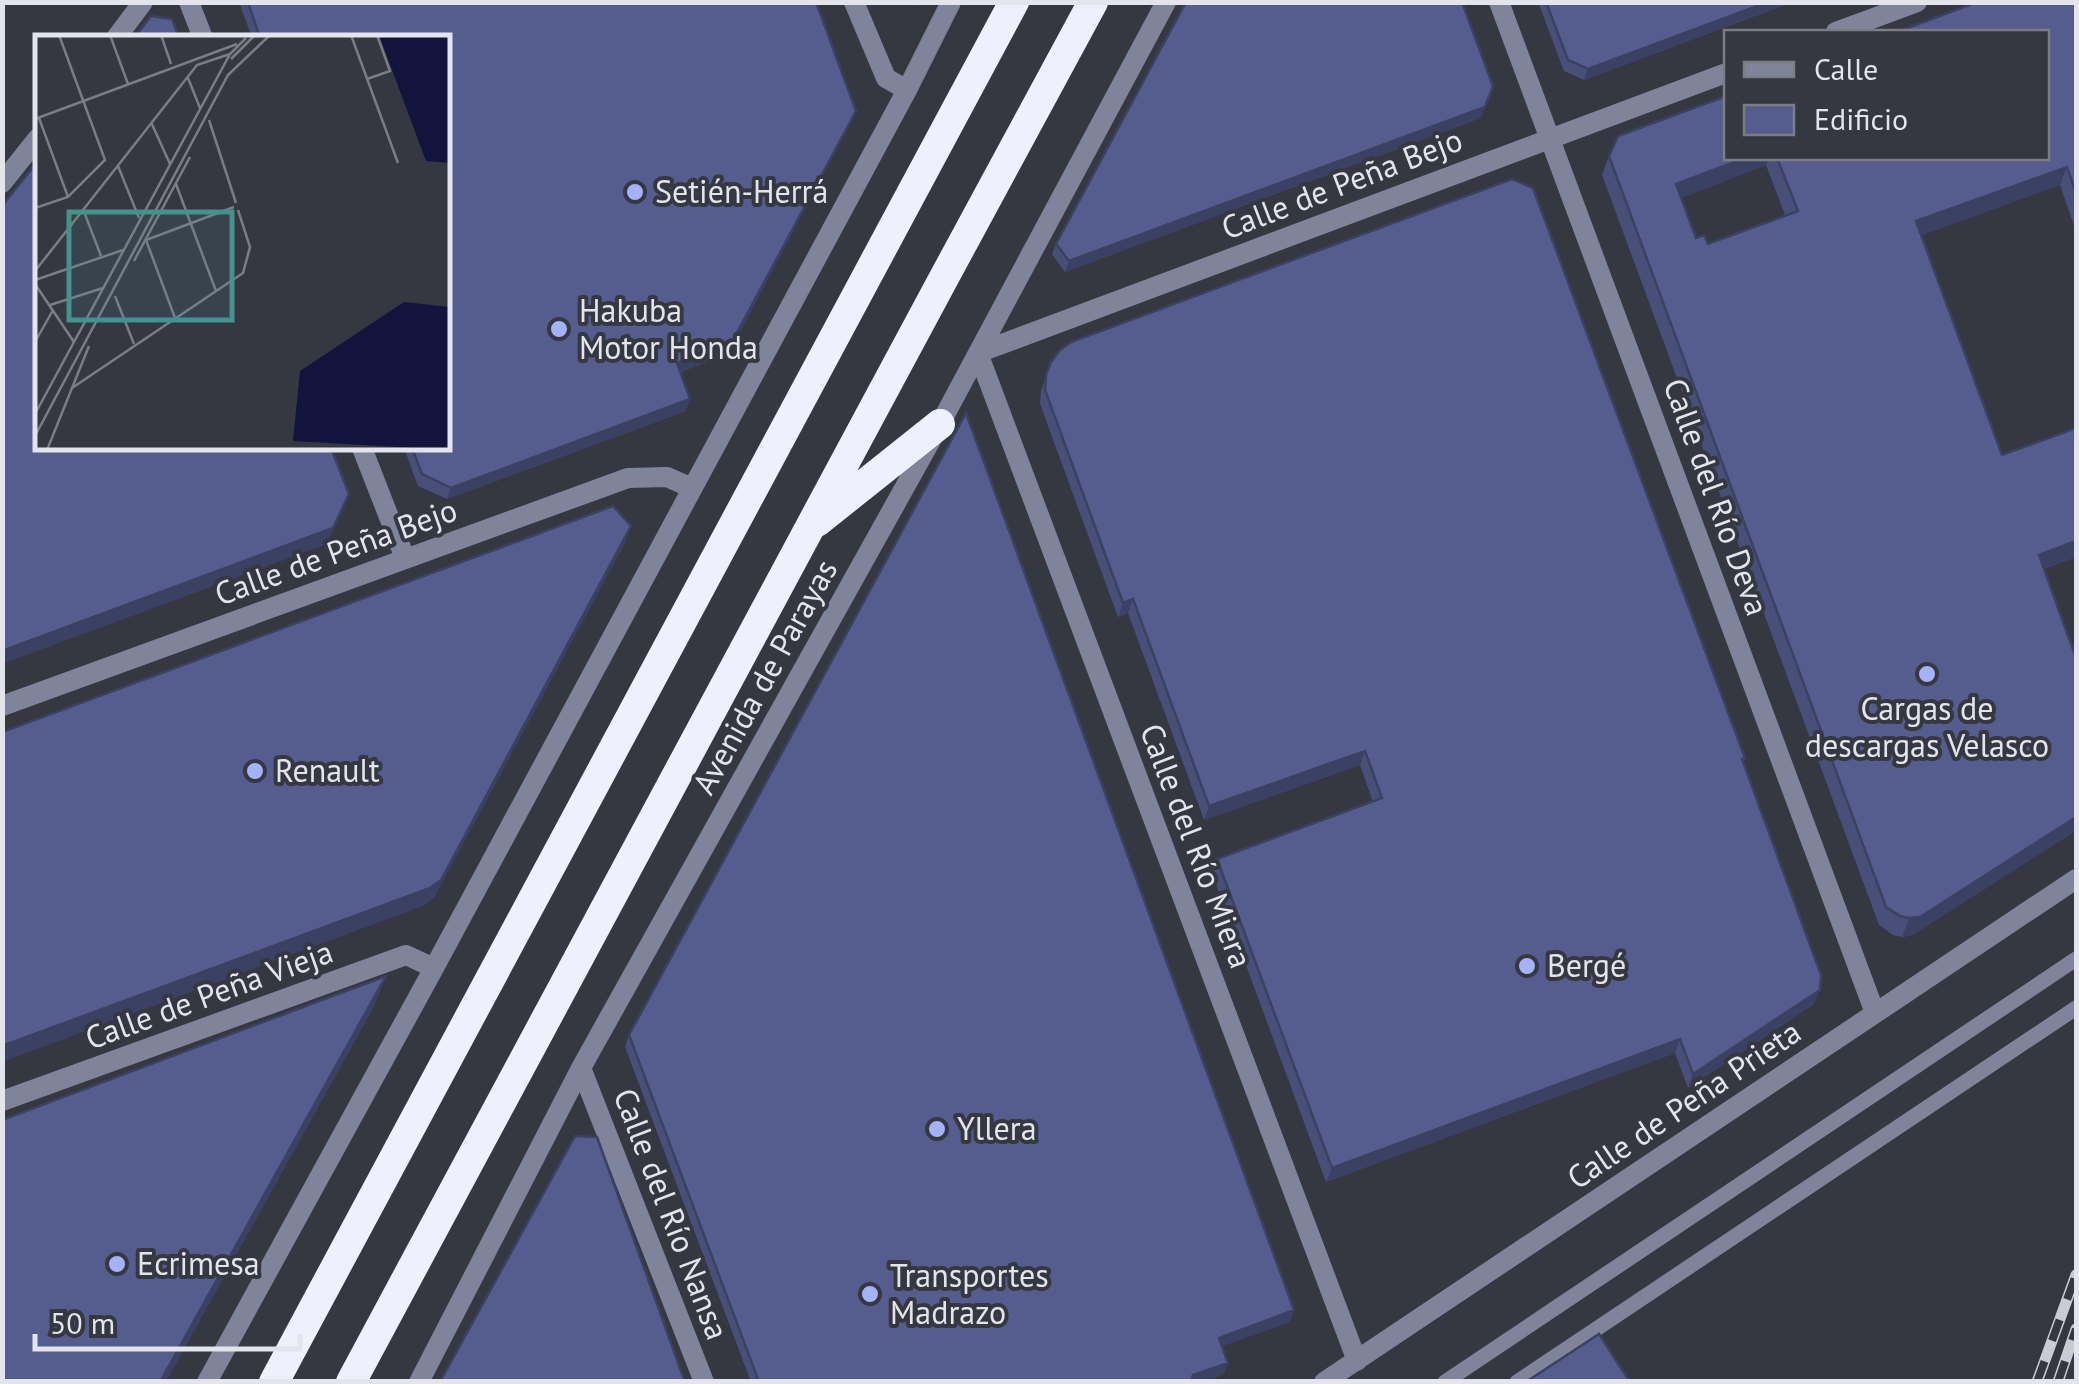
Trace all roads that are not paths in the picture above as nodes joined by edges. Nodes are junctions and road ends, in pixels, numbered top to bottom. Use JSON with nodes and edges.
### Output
{"nodes":[{"id":1,"x":143,"y":2,"type":"edge"},
{"id":2,"x":190,"y":2,"type":"edge"},
{"id":3,"x":854,"y":2,"type":"edge"},
{"id":4,"x":951,"y":2,"type":"edge"},
{"id":5,"x":1014,"y":2,"type":"edge"},
{"id":6,"x":1093,"y":2,"type":"edge"},
{"id":7,"x":1166,"y":2,"type":"edge"},
{"id":8,"x":1499,"y":2,"type":"edge"},
{"id":9,"x":1917,"y":2,"type":"edge"},
{"id":10,"x":1841,"y":30,"type":"edge"},
{"id":11,"x":118,"y":35,"type":"edge"},
{"id":12,"x":202,"y":35,"type":"edge"},
{"id":13,"x":1724,"y":74,"type":"edge"},
{"id":14,"x":907,"y":90,"type":"junction"},
{"id":15,"x":1551,"y":138,"type":"junction"},
{"id":16,"x":35,"y":142,"type":"edge"},
{"id":17,"x":2,"y":183,"type":"edge"},
{"id":18,"x":978,"y":353,"type":"junction"},
{"id":19,"x":940,"y":424,"type":"junction"},
{"id":20,"x":363,"y":450,"type":"edge"},
{"id":21,"x":692,"y":488,"type":"junction"},
{"id":22,"x":806,"y":530,"type":"junction"},
{"id":23,"x":405,"y":558,"type":"junction"},
{"id":24,"x":2,"y":706,"type":"edge"},
{"id":25,"x":2076,"y":879,"type":"edge"},
{"id":26,"x":2076,"y":959,"type":"edge"},
{"id":27,"x":434,"y":968,"type":"junction"},
{"id":28,"x":2076,"y":1008,"type":"edge"},
{"id":29,"x":1876,"y":1013,"type":"junction"},
{"id":30,"x":581,"y":1068,"type":"junction"},
{"id":31,"x":2,"y":1100,"type":"edge"},
{"id":32,"x":1356,"y":1361,"type":"junction"},
{"id":33,"x":207,"y":1382,"type":"edge"},
{"id":34,"x":274,"y":1382,"type":"edge"},
{"id":35,"x":351,"y":1382,"type":"edge"},
{"id":36,"x":419,"y":1382,"type":"edge"},
{"id":37,"x":704,"y":1382,"type":"edge"},
{"id":38,"x":1324,"y":1382,"type":"edge"},
{"id":39,"x":1445,"y":1382,"type":"edge"},
{"id":40,"x":1517,"y":1382,"type":"edge"}],
"edges":[{"from":1,"to":11,"type":"street"},
{"from":2,"to":12,"type":"street"},
{"from":3,"to":14,"type":"street"},
{"from":4,"to":14,"type":"street"},
{"from":5,"to":34,"type":"highway"},
{"from":6,"to":22,"type":"highway"},
{"from":7,"to":18,"type":"street","name":"Avenida de Parayas"},
{"from":8,"to":15,"type":"street","name":"Calle del Río Deva"},
{"from":9,"to":10,"type":"street"},
{"from":13,"to":15,"type":"street","name":"Calle de Peña Bejo"},
{"from":14,"to":21,"type":"street"},
{"from":15,"to":18,"type":"street","name":"Calle de Peña Bejo"},
{"from":15,"to":29,"type":"street","name":"Calle del Río Deva"},
{"from":16,"to":17,"type":"street"},
{"from":18,"to":19,"type":"street","name":"Avenida de Parayas"},
{"from":18,"to":32,"type":"street","name":"Calle del Río Miera"},
{"from":19,"to":22,"type":"highway"},
{"from":19,"to":30,"type":"street","name":"Avenida de Parayas"},
{"from":20,"to":23,"type":"street"},
{"from":21,"to":23,"type":"street","name":"Calle de Peña Bejo"},
{"from":21,"to":27,"type":"street"},
{"from":22,"to":35,"type":"highway"},
{"from":23,"to":24,"type":"street","name":"Calle de Peña Bejo"},
{"from":25,"to":29,"type":"street","name":"Calle de Peña Prieta"},
{"from":26,"to":39,"type":"lane"},
{"from":27,"to":31,"type":"street","name":"Calle de Peña Vieja"},
{"from":27,"to":33,"type":"street"},
{"from":28,"to":40,"type":"lane"},
{"from":29,"to":32,"type":"street","name":"Calle de Peña Prieta"},
{"from":30,"to":36,"type":"street","name":"Avenida de Parayas"},
{"from":30,"to":37,"type":"street","name":"Calle del Río Nansa"},
{"from":32,"to":38,"type":"street","name":"Calle de Peña Prieta"}]}
